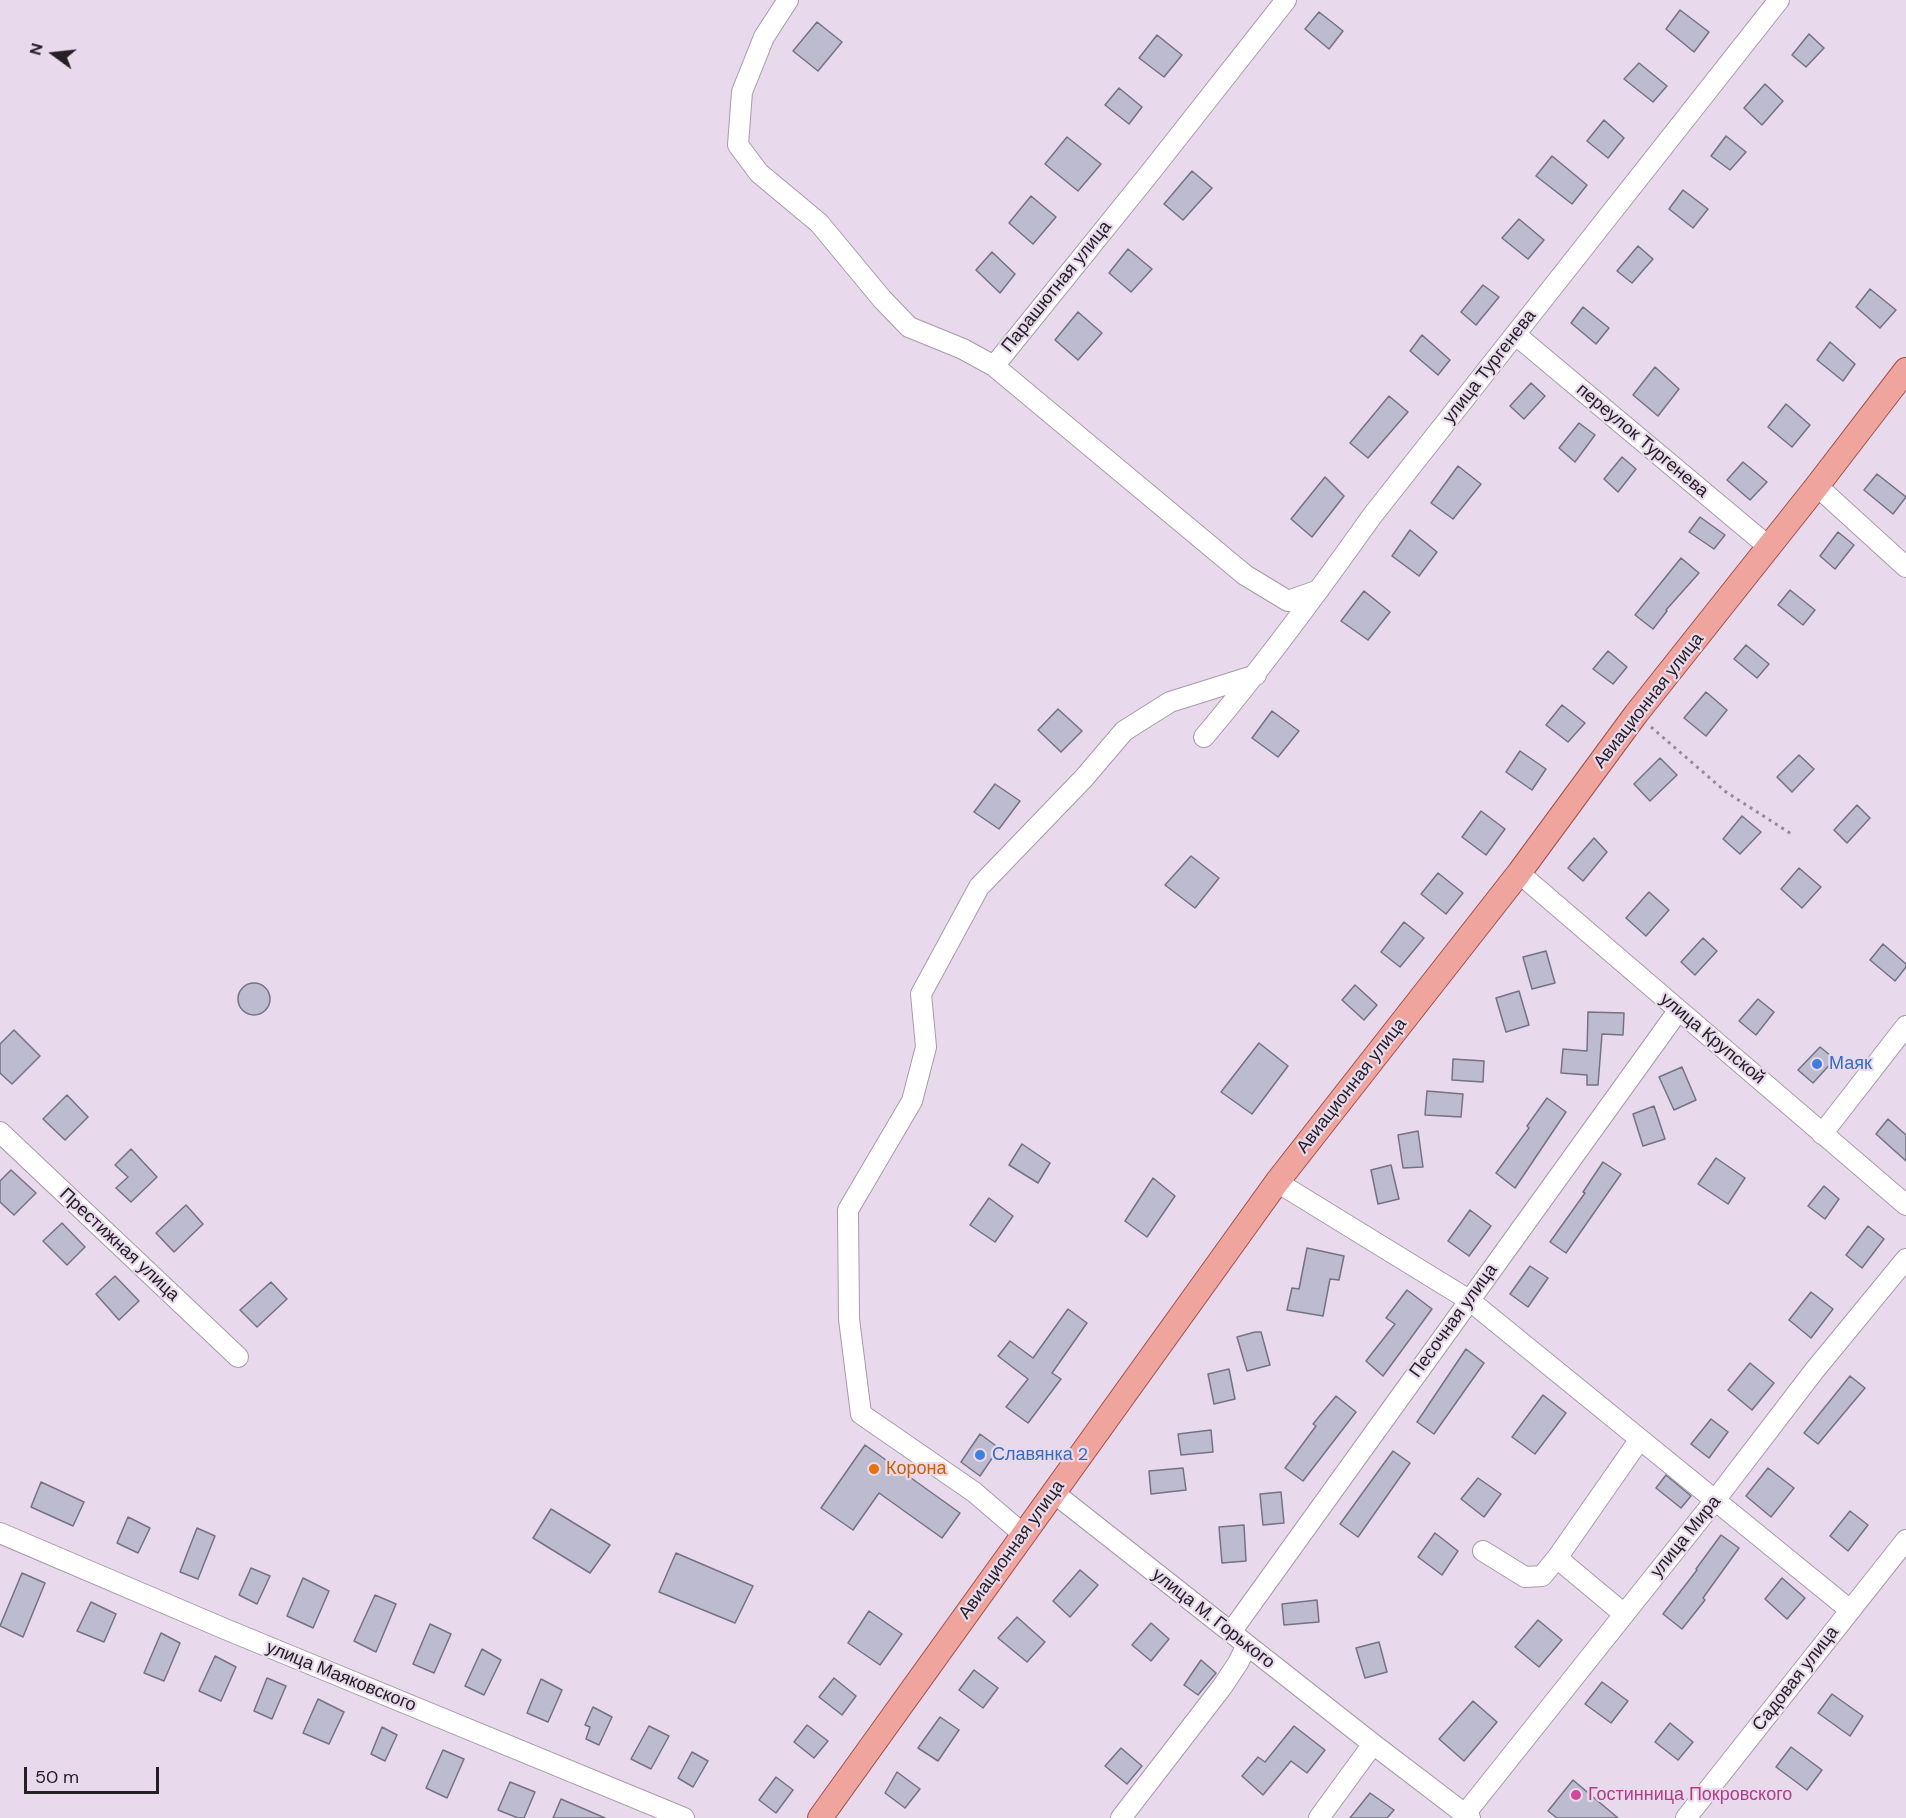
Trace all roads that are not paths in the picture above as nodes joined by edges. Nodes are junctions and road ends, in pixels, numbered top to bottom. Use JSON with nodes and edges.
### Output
{"nodes":[{"id":1,"x":788,"y":0,"type":"edge"},
{"id":2,"x":1286,"y":0,"type":"edge"},
{"id":3,"x":1779,"y":0,"type":"edge"},
{"id":4,"x":1516,"y":335,"type":"junction"},
{"id":5,"x":994,"y":366,"type":"junction"},
{"id":6,"x":1906,"y":370,"type":"edge"},
{"id":7,"x":1817,"y":486,"type":"junction"},
{"id":8,"x":1769,"y":547,"type":"junction"},
{"id":9,"x":1906,"y":567,"type":"edge"},
{"id":10,"x":1319,"y":590,"type":"junction"},
{"id":11,"x":1256,"y":675,"type":"junction"},
{"id":12,"x":1204,"y":737,"type":"dead end"},
{"id":13,"x":1519,"y":873,"type":"junction"},
{"id":14,"x":1678,"y":1011,"type":"junction"},
{"id":15,"x":1906,"y":1026,"type":"edge"},
{"id":16,"x":0,"y":1132,"type":"edge"},
{"id":17,"x":1822,"y":1134,"type":"junction"},
{"id":18,"x":1277,"y":1182,"type":"junction"},
{"id":19,"x":1906,"y":1205,"type":"edge"},
{"id":20,"x":1906,"y":1259,"type":"edge"},
{"id":21,"x":1469,"y":1300,"type":"junction"},
{"id":22,"x":238,"y":1357,"type":"dead end"},
{"id":23,"x":1640,"y":1439,"type":"junction"},
{"id":24,"x":1054,"y":1493,"type":"junction"},
{"id":25,"x":1716,"y":1500,"type":"junction"},
{"id":26,"x":0,"y":1533,"type":"edge"},
{"id":27,"x":1023,"y":1534,"type":"junction"},
{"id":28,"x":1906,"y":1540,"type":"edge"},
{"id":29,"x":1483,"y":1551,"type":"dead end"},
{"id":30,"x":1557,"y":1558,"type":"junction"},
{"id":31,"x":1850,"y":1610,"type":"junction"},
{"id":32,"x":1624,"y":1614,"type":"junction"},
{"id":33,"x":1231,"y":1632,"type":"junction"},
{"id":34,"x":1246,"y":1645,"type":"junction"},
{"id":35,"x":1373,"y":1744,"type":"junction"},
{"id":36,"x":1467,"y":1816,"type":"edge"},
{"id":37,"x":684,"y":1818,"type":"edge"},
{"id":38,"x":820,"y":1818,"type":"edge"},
{"id":39,"x":1121,"y":1818,"type":"edge"},
{"id":40,"x":1319,"y":1818,"type":"edge"},
{"id":41,"x":1686,"y":1818,"type":"edge"}],
"edges":[{"from":1,"to":5,"type":"street"},
{"from":2,"to":5,"type":"street","name":"Парашютная улица"},
{"from":3,"to":4,"type":"street","name":"улица Тургенева"},
{"from":4,"to":8,"type":"street","name":"переулок Тургенева"},
{"from":4,"to":10,"type":"street","name":"улица Тургенева"},
{"from":5,"to":10,"type":"street","name":"Парашютная улица"},
{"from":6,"to":7,"type":"main road","name":"Авиационная улица"},
{"from":7,"to":8,"type":"main road","name":"Авиационная улица"},
{"from":7,"to":9,"type":"street"},
{"from":8,"to":13,"type":"main road","name":"Авиационная улица"},
{"from":10,"to":11,"type":"street","name":"улица Тургенева"},
{"from":11,"to":12,"type":"street","name":"улица Тургенева"},
{"from":11,"to":27,"type":"street"},
{"from":13,"to":14,"type":"street","name":"улица Крупской"},
{"from":13,"to":18,"type":"main road","name":"Авиационная улица"},
{"from":14,"to":17,"type":"street","name":"улица Крупской"},
{"from":14,"to":21,"type":"street","name":"Песочная улица"},
{"from":15,"to":17,"type":"street"},
{"from":16,"to":22,"type":"street","name":"Престижная улица"},
{"from":17,"to":19,"type":"street","name":"улица Крупской"},
{"from":18,"to":21,"type":"street"},
{"from":18,"to":24,"type":"main road","name":"Авиационная улица"},
{"from":20,"to":25,"type":"street","name":"улица Мира"},
{"from":21,"to":23,"type":"street"},
{"from":21,"to":33,"type":"street","name":"Песочная улица"},
{"from":23,"to":25,"type":"street"},
{"from":23,"to":30,"type":"street"},
{"from":24,"to":27,"type":"main road","name":"Авиационная улица"},
{"from":24,"to":33,"type":"street","name":"улица М. Горького"},
{"from":25,"to":31,"type":"street"},
{"from":25,"to":32,"type":"street","name":"улица Мира"},
{"from":26,"to":37,"type":"street","name":"улица Маяковского"},
{"from":27,"to":38,"type":"main road","name":"Авиационная улица"},
{"from":28,"to":31,"type":"street","name":"Садовая улица"},
{"from":29,"to":30,"type":"street"},
{"from":30,"to":32,"type":"street"},
{"from":31,"to":41,"type":"street","name":"Садовая улица"},
{"from":32,"to":36,"type":"street","name":"улица Мира"},
{"from":33,"to":34,"type":"street","name":"улица М. Горького"},
{"from":34,"to":35,"type":"street","name":"улица М. Горького"},
{"from":34,"to":39,"type":"street"},
{"from":35,"to":36,"type":"street","name":"улица М. Горького"},
{"from":35,"to":40,"type":"street"}]}
